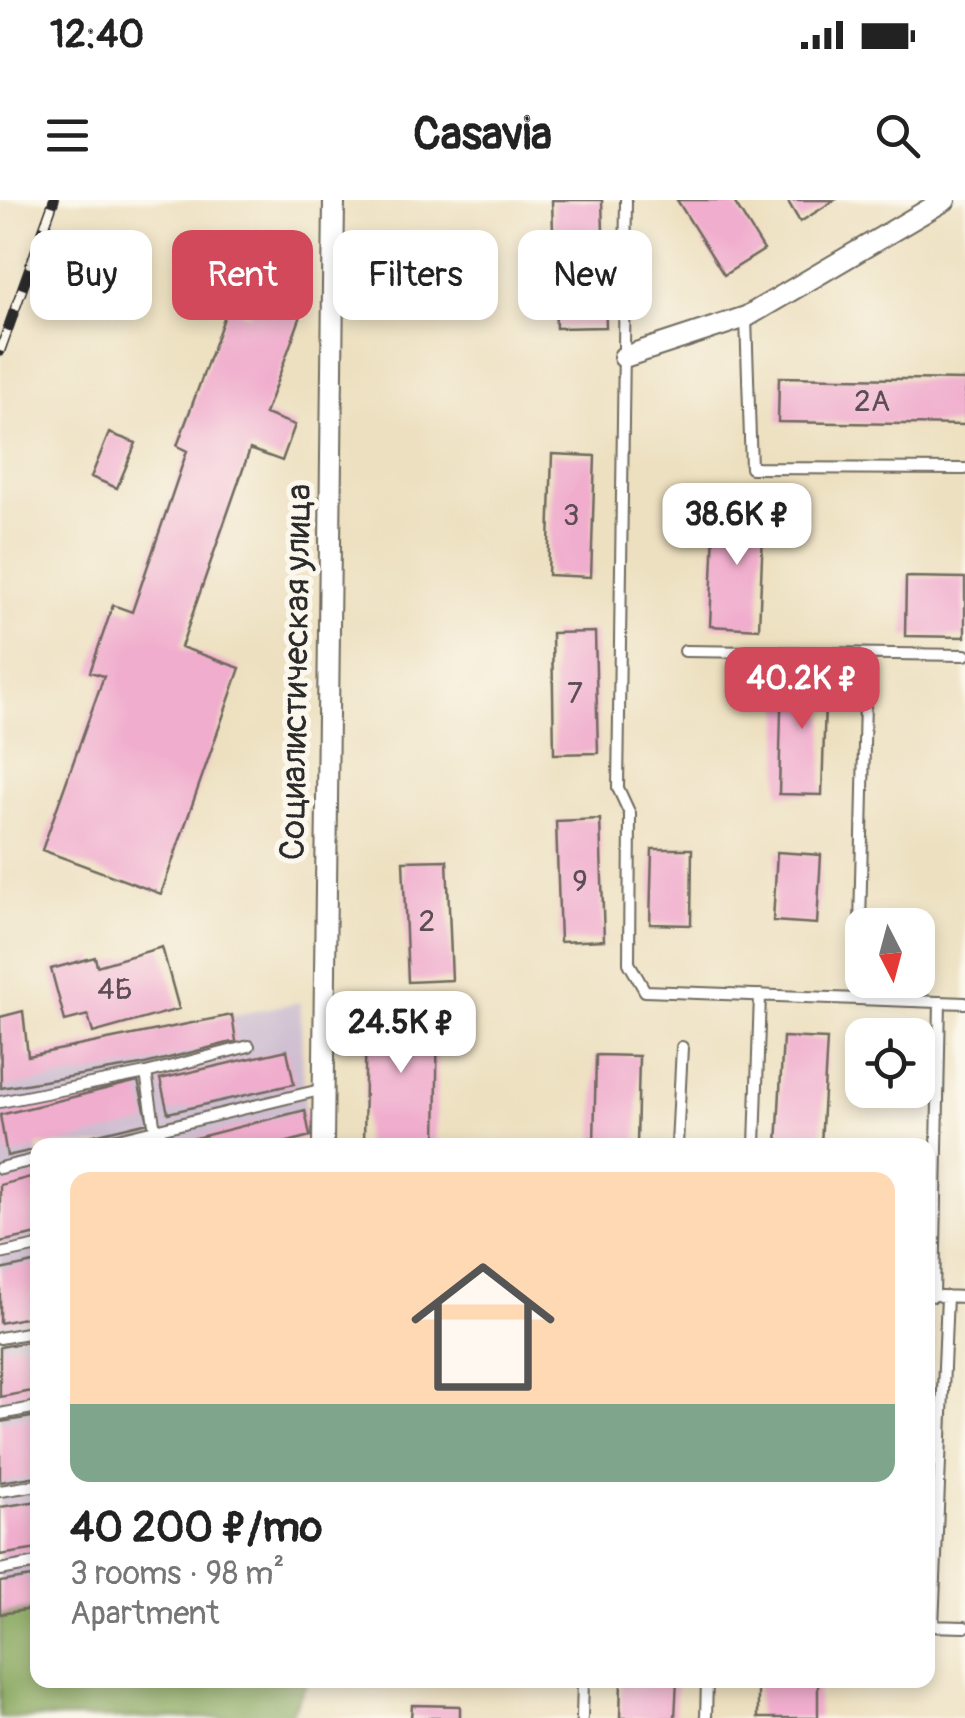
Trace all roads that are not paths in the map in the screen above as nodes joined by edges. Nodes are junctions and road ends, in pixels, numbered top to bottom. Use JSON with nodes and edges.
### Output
{"nodes":[{"id":1,"x":334,"y":200,"type":"edge"},
{"id":2,"x":626,"y":200,"type":"edge"},
{"id":3,"x":945,"y":200,"type":"edge"},
{"id":4,"x":746,"y":317,"type":"junction"},
{"id":5,"x":624,"y":357,"type":"junction"},
{"id":6,"x":965,"y":469,"type":"edge"},
{"id":7,"x":686,"y":651,"type":"dead end"},
{"id":8,"x":866,"y":654,"type":"junction"},
{"id":9,"x":965,"y":655,"type":"edge"},
{"id":10,"x":860,"y":908,"type":"edge"},
{"id":11,"x":760,"y":996,"type":"junction"},
{"id":12,"x":940,"y":1002,"type":"junction"},
{"id":13,"x":965,"y":1002,"type":"edge"},
{"id":14,"x":249,"y":1046,"type":"dead end"},
{"id":15,"x":682,"y":1047,"type":"dead end"},
{"id":16,"x":146,"y":1073,"type":"junction"},
{"id":17,"x":324,"y":1089,"type":"junction"},
{"id":18,"x":0,"y":1102,"type":"edge"},
{"id":19,"x":155,"y":1130,"type":"junction"},
{"id":20,"x":122,"y":1138,"type":"edge"},
{"id":21,"x":323,"y":1138,"type":"edge"},
{"id":22,"x":677,"y":1138,"type":"edge"},
{"id":23,"x":755,"y":1138,"type":"edge"},
{"id":24,"x":935,"y":1149,"type":"edge"},
{"id":25,"x":30,"y":1160,"type":"edge"},
{"id":26,"x":0,"y":1168,"type":"edge"},
{"id":27,"x":30,"y":1248,"type":"edge"},
{"id":28,"x":0,"y":1254,"type":"edge"},
{"id":29,"x":935,"y":1296,"type":"edge"},
{"id":30,"x":947,"y":1296,"type":"junction"},
{"id":31,"x":965,"y":1297,"type":"edge"},
{"id":32,"x":30,"y":1332,"type":"edge"},
{"id":33,"x":0,"y":1338,"type":"edge"},
{"id":34,"x":30,"y":1408,"type":"edge"},
{"id":35,"x":0,"y":1414,"type":"edge"},
{"id":36,"x":30,"y":1485,"type":"edge"},
{"id":37,"x":0,"y":1491,"type":"edge"},
{"id":38,"x":935,"y":1529,"type":"edge"},
{"id":39,"x":30,"y":1565,"type":"edge"},
{"id":40,"x":0,"y":1570,"type":"edge"},
{"id":41,"x":935,"y":1626,"type":"edge"},
{"id":42,"x":965,"y":1628,"type":"edge"},
{"id":43,"x":584,"y":1688,"type":"edge"},
{"id":44,"x":707,"y":1688,"type":"edge"},
{"id":45,"x":582,"y":1718,"type":"edge"},
{"id":46,"x":706,"y":1718,"type":"edge"}],
"edges":[{"from":1,"to":17,"type":"street","name":"Социалистическая улица"},
{"from":2,"to":5,"type":"lane"},
{"from":3,"to":4,"type":"street"},
{"from":4,"to":5,"type":"street"},
{"from":4,"to":6,"type":"lane"},
{"from":5,"to":11,"type":"lane"},
{"from":7,"to":8,"type":"lane"},
{"from":8,"to":9,"type":"lane"},
{"from":8,"to":10,"type":"lane"},
{"from":11,"to":12,"type":"lane"},
{"from":11,"to":23,"type":"lane"},
{"from":12,"to":13,"type":"lane"},
{"from":12,"to":24,"type":"lane"},
{"from":14,"to":16,"type":"lane"},
{"from":15,"to":22,"type":"lane"},
{"from":16,"to":18,"type":"lane"},
{"from":16,"to":19,"type":"lane"},
{"from":17,"to":19,"type":"lane"},
{"from":17,"to":21,"type":"street","name":"Социалистическая улица"},
{"from":19,"to":20,"type":"lane"},
{"from":25,"to":26,"type":"lane"},
{"from":27,"to":28,"type":"lane"},
{"from":29,"to":30,"type":"lane"},
{"from":30,"to":31,"type":"lane"},
{"from":30,"to":38,"type":"lane"},
{"from":32,"to":33,"type":"lane"},
{"from":34,"to":35,"type":"lane"},
{"from":36,"to":37,"type":"lane"},
{"from":39,"to":40,"type":"lane"},
{"from":41,"to":42,"type":"lane"},
{"from":43,"to":45,"type":"lane"},
{"from":44,"to":46,"type":"lane"}]}
